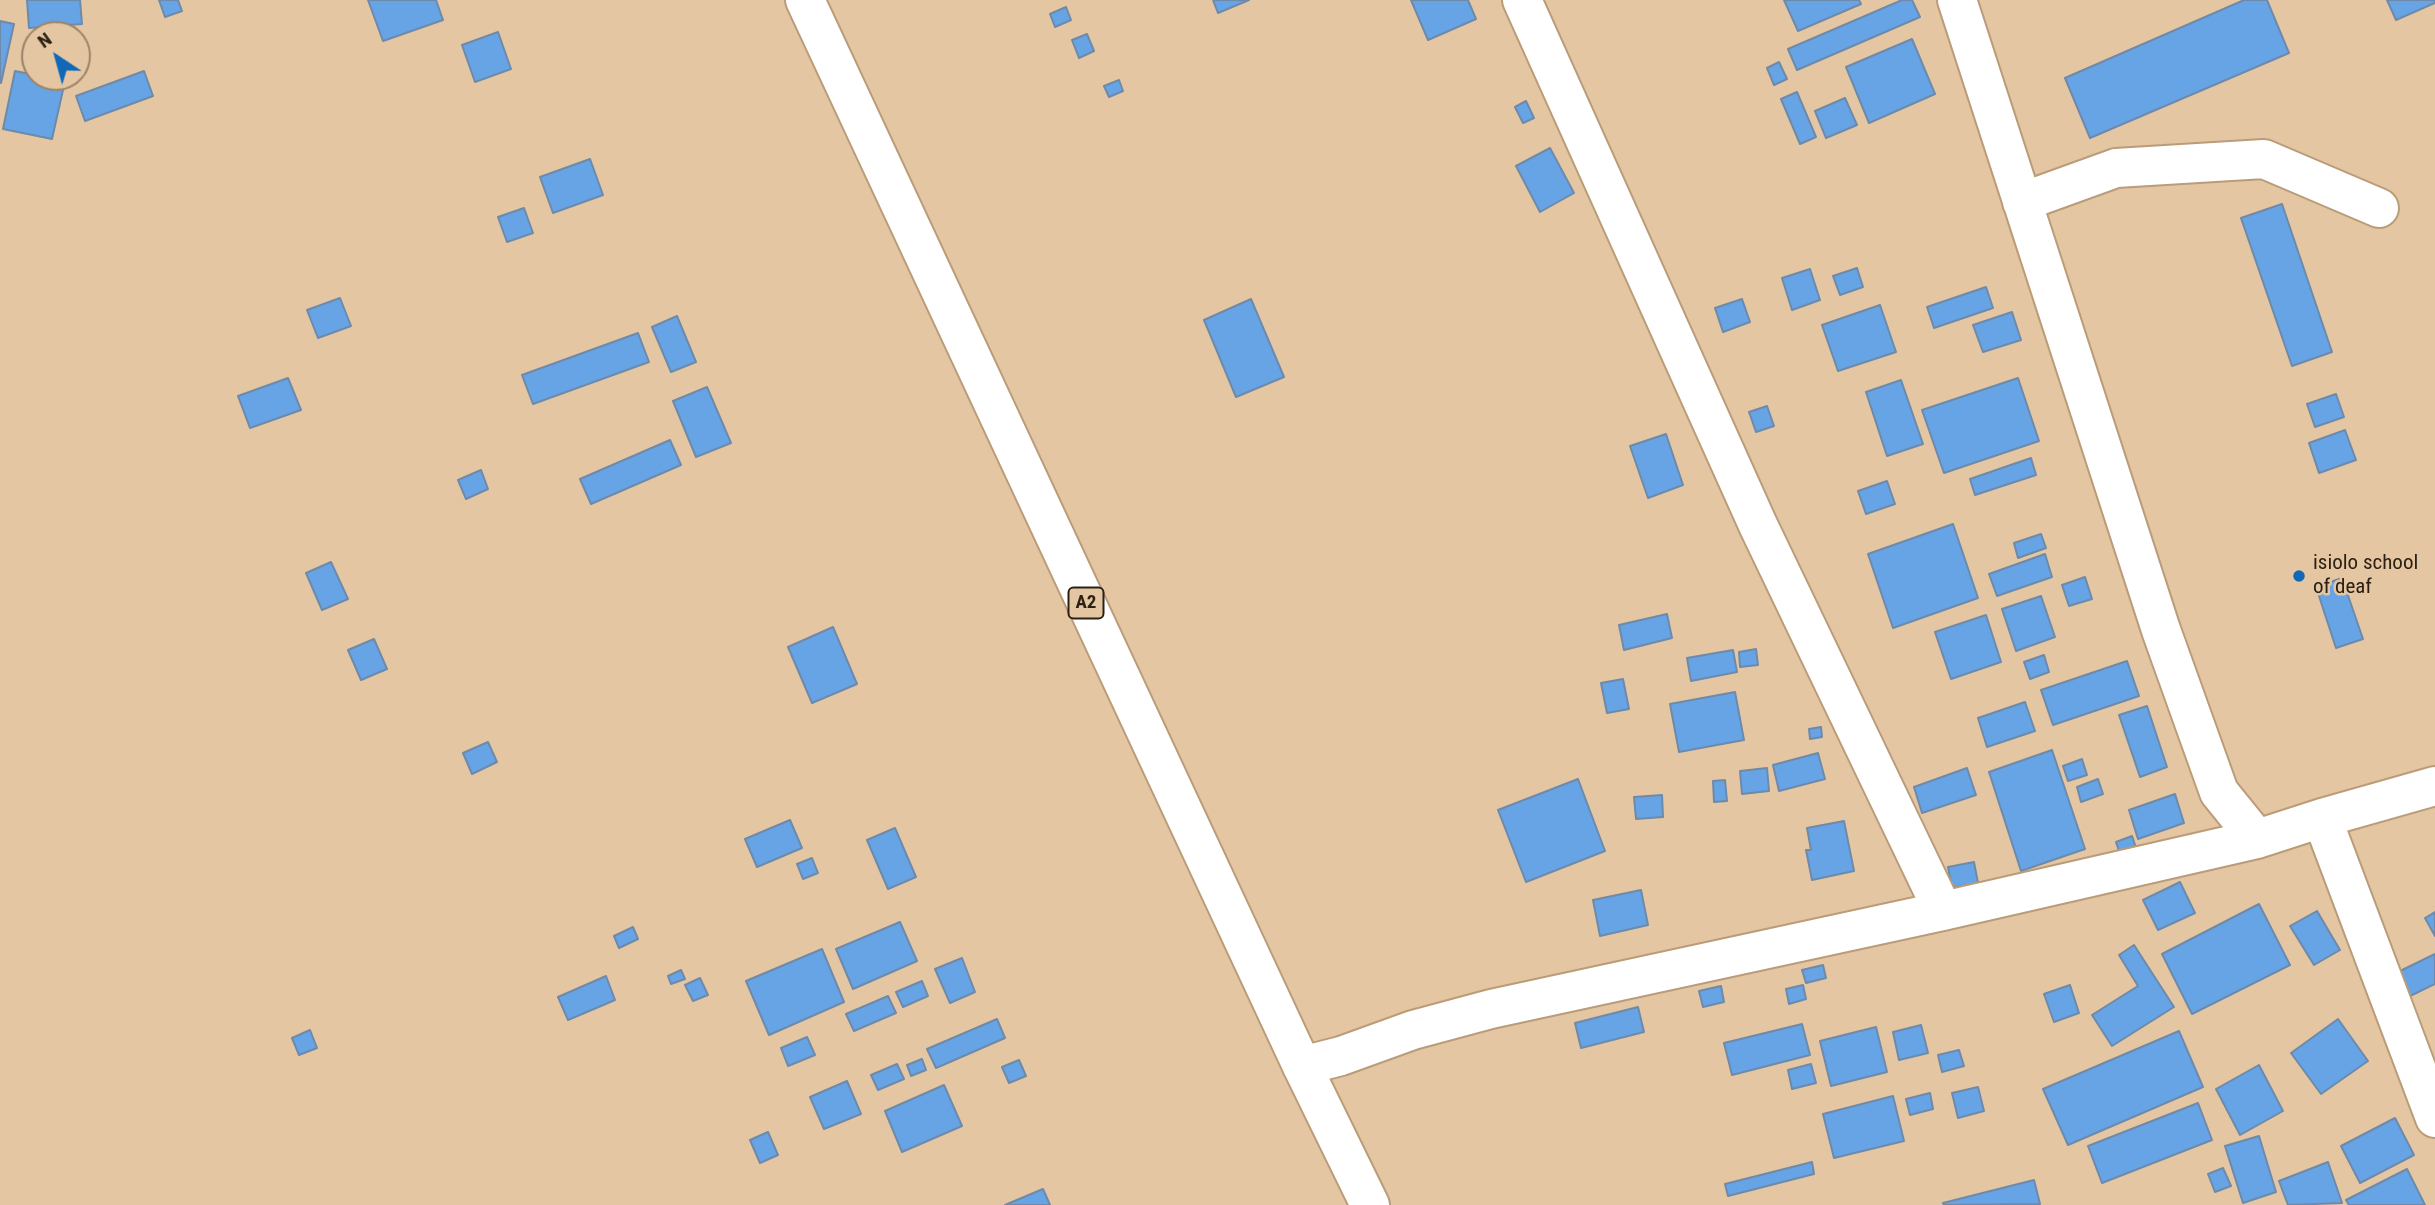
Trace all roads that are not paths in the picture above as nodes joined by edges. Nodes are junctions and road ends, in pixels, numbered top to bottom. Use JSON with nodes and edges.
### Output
{"nodes":[{"id":1,"x":805,"y":0,"type":"edge"},
{"id":2,"x":1522,"y":0,"type":"edge"},
{"id":3,"x":1957,"y":0,"type":"edge"},
{"id":4,"x":2022,"y":202,"type":"junction"},
{"id":5,"x":2379,"y":208,"type":"dead end"},
{"id":6,"x":2435,"y":786,"type":"edge"},
{"id":7,"x":2322,"y":818,"type":"junction"},
{"id":8,"x":2257,"y":839,"type":"junction"},
{"id":9,"x":1943,"y":911,"type":"junction"},
{"id":10,"x":1302,"y":1066,"type":"junction"},
{"id":11,"x":2435,"y":1118,"type":"edge"},
{"id":12,"x":1370,"y":1205,"type":"edge"}],
"edges":[{"from":1,"to":10,"type":"main road","number":"A2"},
{"from":2,"to":9,"type":"main road"},
{"from":3,"to":4,"type":"main road"},
{"from":4,"to":5,"type":"main road"},
{"from":4,"to":8,"type":"main road"},
{"from":6,"to":7,"type":"main road"},
{"from":7,"to":8,"type":"main road"},
{"from":7,"to":11,"type":"main road"},
{"from":8,"to":9,"type":"main road"},
{"from":9,"to":10,"type":"main road"},
{"from":10,"to":12,"type":"main road","number":"A2"}]}
